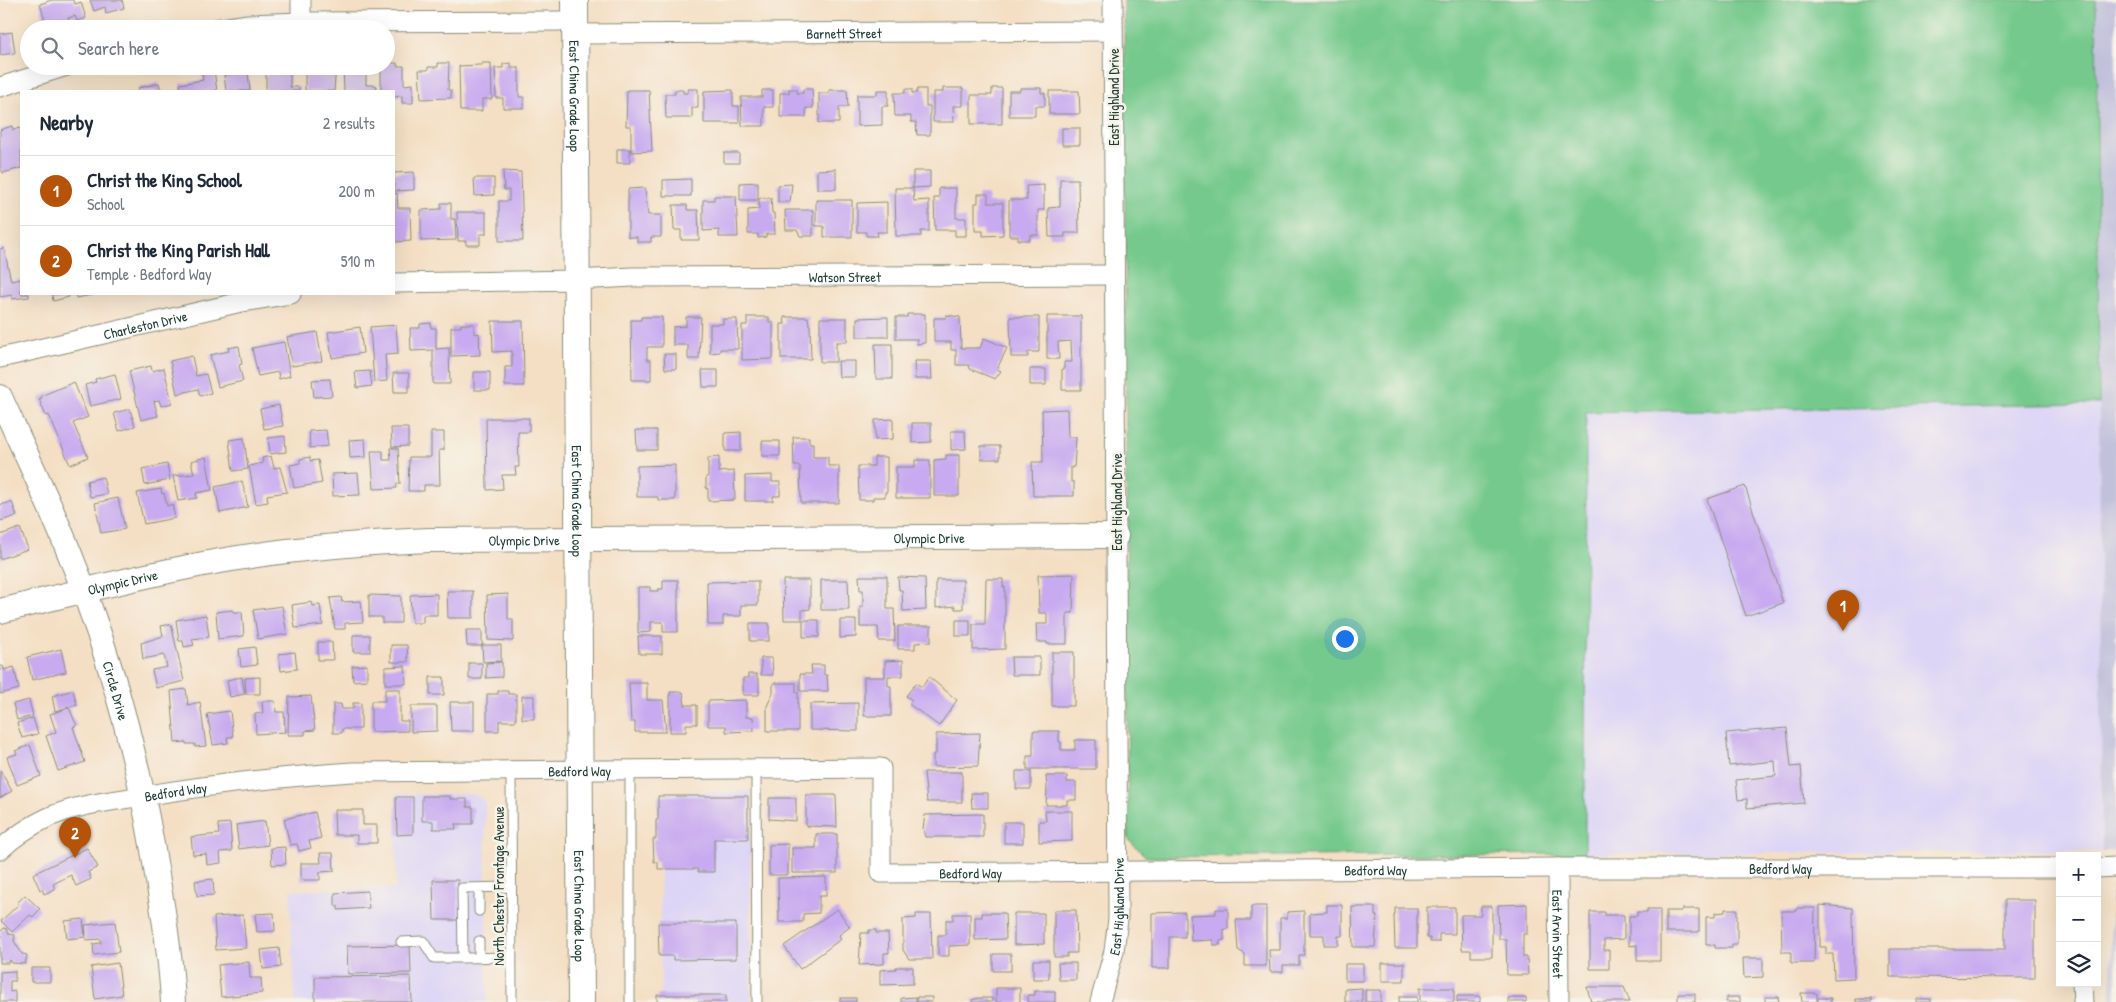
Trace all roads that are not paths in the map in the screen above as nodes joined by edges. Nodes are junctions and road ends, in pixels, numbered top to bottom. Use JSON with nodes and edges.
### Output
{"nodes":[{"id":1,"x":301,"y":0,"type":"edge"},
{"id":2,"x":1112,"y":0,"type":"edge"},
{"id":3,"x":575,"y":18,"type":"edge"},
{"id":4,"x":301,"y":20,"type":"edge"},
{"id":5,"x":395,"y":21,"type":"edge"},
{"id":6,"x":1113,"y":30,"type":"junction"},
{"id":7,"x":37,"y":75,"type":"edge"},
{"id":8,"x":0,"y":86,"type":"edge"},
{"id":9,"x":1114,"y":274,"type":"junction"},
{"id":10,"x":577,"y":280,"type":"junction"},
{"id":11,"x":395,"y":283,"type":"edge"},
{"id":12,"x":285,"y":295,"type":"edge"},
{"id":13,"x":0,"y":358,"type":"edge"},
{"id":14,"x":0,"y":396,"type":"edge"},
{"id":15,"x":1116,"y":536,"type":"junction"},
{"id":16,"x":578,"y":539,"type":"junction"},
{"id":17,"x":84,"y":591,"type":"junction"},
{"id":18,"x":0,"y":611,"type":"edge"},
{"id":19,"x":756,"y":769,"type":"junction"},
{"id":20,"x":580,"y":770,"type":"junction"},
{"id":21,"x":630,"y":770,"type":"junction"},
{"id":22,"x":511,"y":771,"type":"junction"},
{"id":23,"x":143,"y":796,"type":"junction"},
{"id":24,"x":0,"y":850,"type":"edge"},
{"id":25,"x":2116,"y":867,"type":"edge"},
{"id":26,"x":1558,"y":868,"type":"junction"},
{"id":27,"x":2056,"y":868,"type":"edge"},
{"id":28,"x":2101,"y":868,"type":"edge"},
{"id":29,"x":1118,"y":871,"type":"junction"},
{"id":30,"x":511,"y":887,"type":"junction"},
{"id":31,"x":479,"y":888,"type":"junction"},
{"id":32,"x":479,"y":910,"type":"dead end"},
{"id":33,"x":479,"y":941,"type":"dead end"},
{"id":34,"x":401,"y":942,"type":"dead end"},
{"id":35,"x":512,"y":957,"type":"junction"},
{"id":36,"x":462,"y":958,"type":"junction"},
{"id":37,"x":479,"y":958,"type":"junction"},
{"id":38,"x":2082,"y":987,"type":"edge"},
{"id":39,"x":173,"y":1002,"type":"edge"},
{"id":40,"x":512,"y":1002,"type":"edge"},
{"id":41,"x":581,"y":1002,"type":"edge"},
{"id":42,"x":630,"y":1002,"type":"edge"},
{"id":43,"x":757,"y":1002,"type":"edge"},
{"id":44,"x":1100,"y":1002,"type":"edge"},
{"id":45,"x":1558,"y":1002,"type":"edge"},
{"id":46,"x":2083,"y":1002,"type":"edge"}],
"edges":[{"from":1,"to":4,"type":"street"},
{"from":2,"to":6,"type":"street","name":"East Highland Drive"},
{"from":3,"to":5,"type":"street","name":"Barnett Street"},
{"from":3,"to":6,"type":"street","name":"Barnett Street"},
{"from":3,"to":10,"type":"main road","name":"East China Grade Loop"},
{"from":6,"to":9,"type":"street","name":"East Highland Drive"},
{"from":7,"to":8,"type":"street"},
{"from":9,"to":10,"type":"street","name":"Watson Street"},
{"from":9,"to":15,"type":"street","name":"East Highland Drive"},
{"from":10,"to":11,"type":"street"},
{"from":10,"to":16,"type":"main road","name":"East China Grade Loop"},
{"from":12,"to":13,"type":"street","name":"Charleston Drive"},
{"from":14,"to":17,"type":"street","name":"Circle Drive"},
{"from":15,"to":16,"type":"street","name":"Olympic Drive"},
{"from":15,"to":29,"type":"street","name":"East Highland Drive"},
{"from":16,"to":17,"type":"street","name":"Olympic Drive"},
{"from":16,"to":20,"type":"main road","name":"East China Grade Loop"},
{"from":17,"to":18,"type":"street","name":"Olympic Drive"},
{"from":17,"to":23,"type":"street","name":"Circle Drive"},
{"from":19,"to":21,"type":"street","name":"Bedford Way"},
{"from":19,"to":29,"type":"street","name":"Bedford Way"},
{"from":19,"to":43,"type":"lane"},
{"from":20,"to":21,"type":"street","name":"Bedford Way"},
{"from":20,"to":22,"type":"street","name":"Bedford Way"},
{"from":20,"to":41,"type":"main road","name":"East China Grade Loop"},
{"from":21,"to":42,"type":"lane"},
{"from":22,"to":23,"type":"street","name":"Bedford Way"},
{"from":22,"to":30,"type":"lane","name":"North Chester Frontage Avenue"},
{"from":23,"to":24,"type":"street","name":"Bedford Way"},
{"from":23,"to":39,"type":"street","name":"Circle Drive"},
{"from":25,"to":28,"type":"street"},
{"from":26,"to":27,"type":"street","name":"Bedford Way"},
{"from":26,"to":29,"type":"street","name":"Bedford Way"},
{"from":26,"to":45,"type":"street","name":"East Arvin Street"},
{"from":29,"to":44,"type":"street","name":"East Highland Drive"},
{"from":30,"to":31,"type":"lane"},
{"from":30,"to":35,"type":"lane","name":"North Chester Frontage Avenue"},
{"from":31,"to":32,"type":"lane"},
{"from":31,"to":36,"type":"lane"},
{"from":33,"to":37,"type":"lane"},
{"from":34,"to":36,"type":"lane"},
{"from":35,"to":37,"type":"lane"},
{"from":35,"to":40,"type":"lane","name":"North Chester Frontage Avenue"},
{"from":36,"to":37,"type":"lane"},
{"from":38,"to":46,"type":"street"}]}
